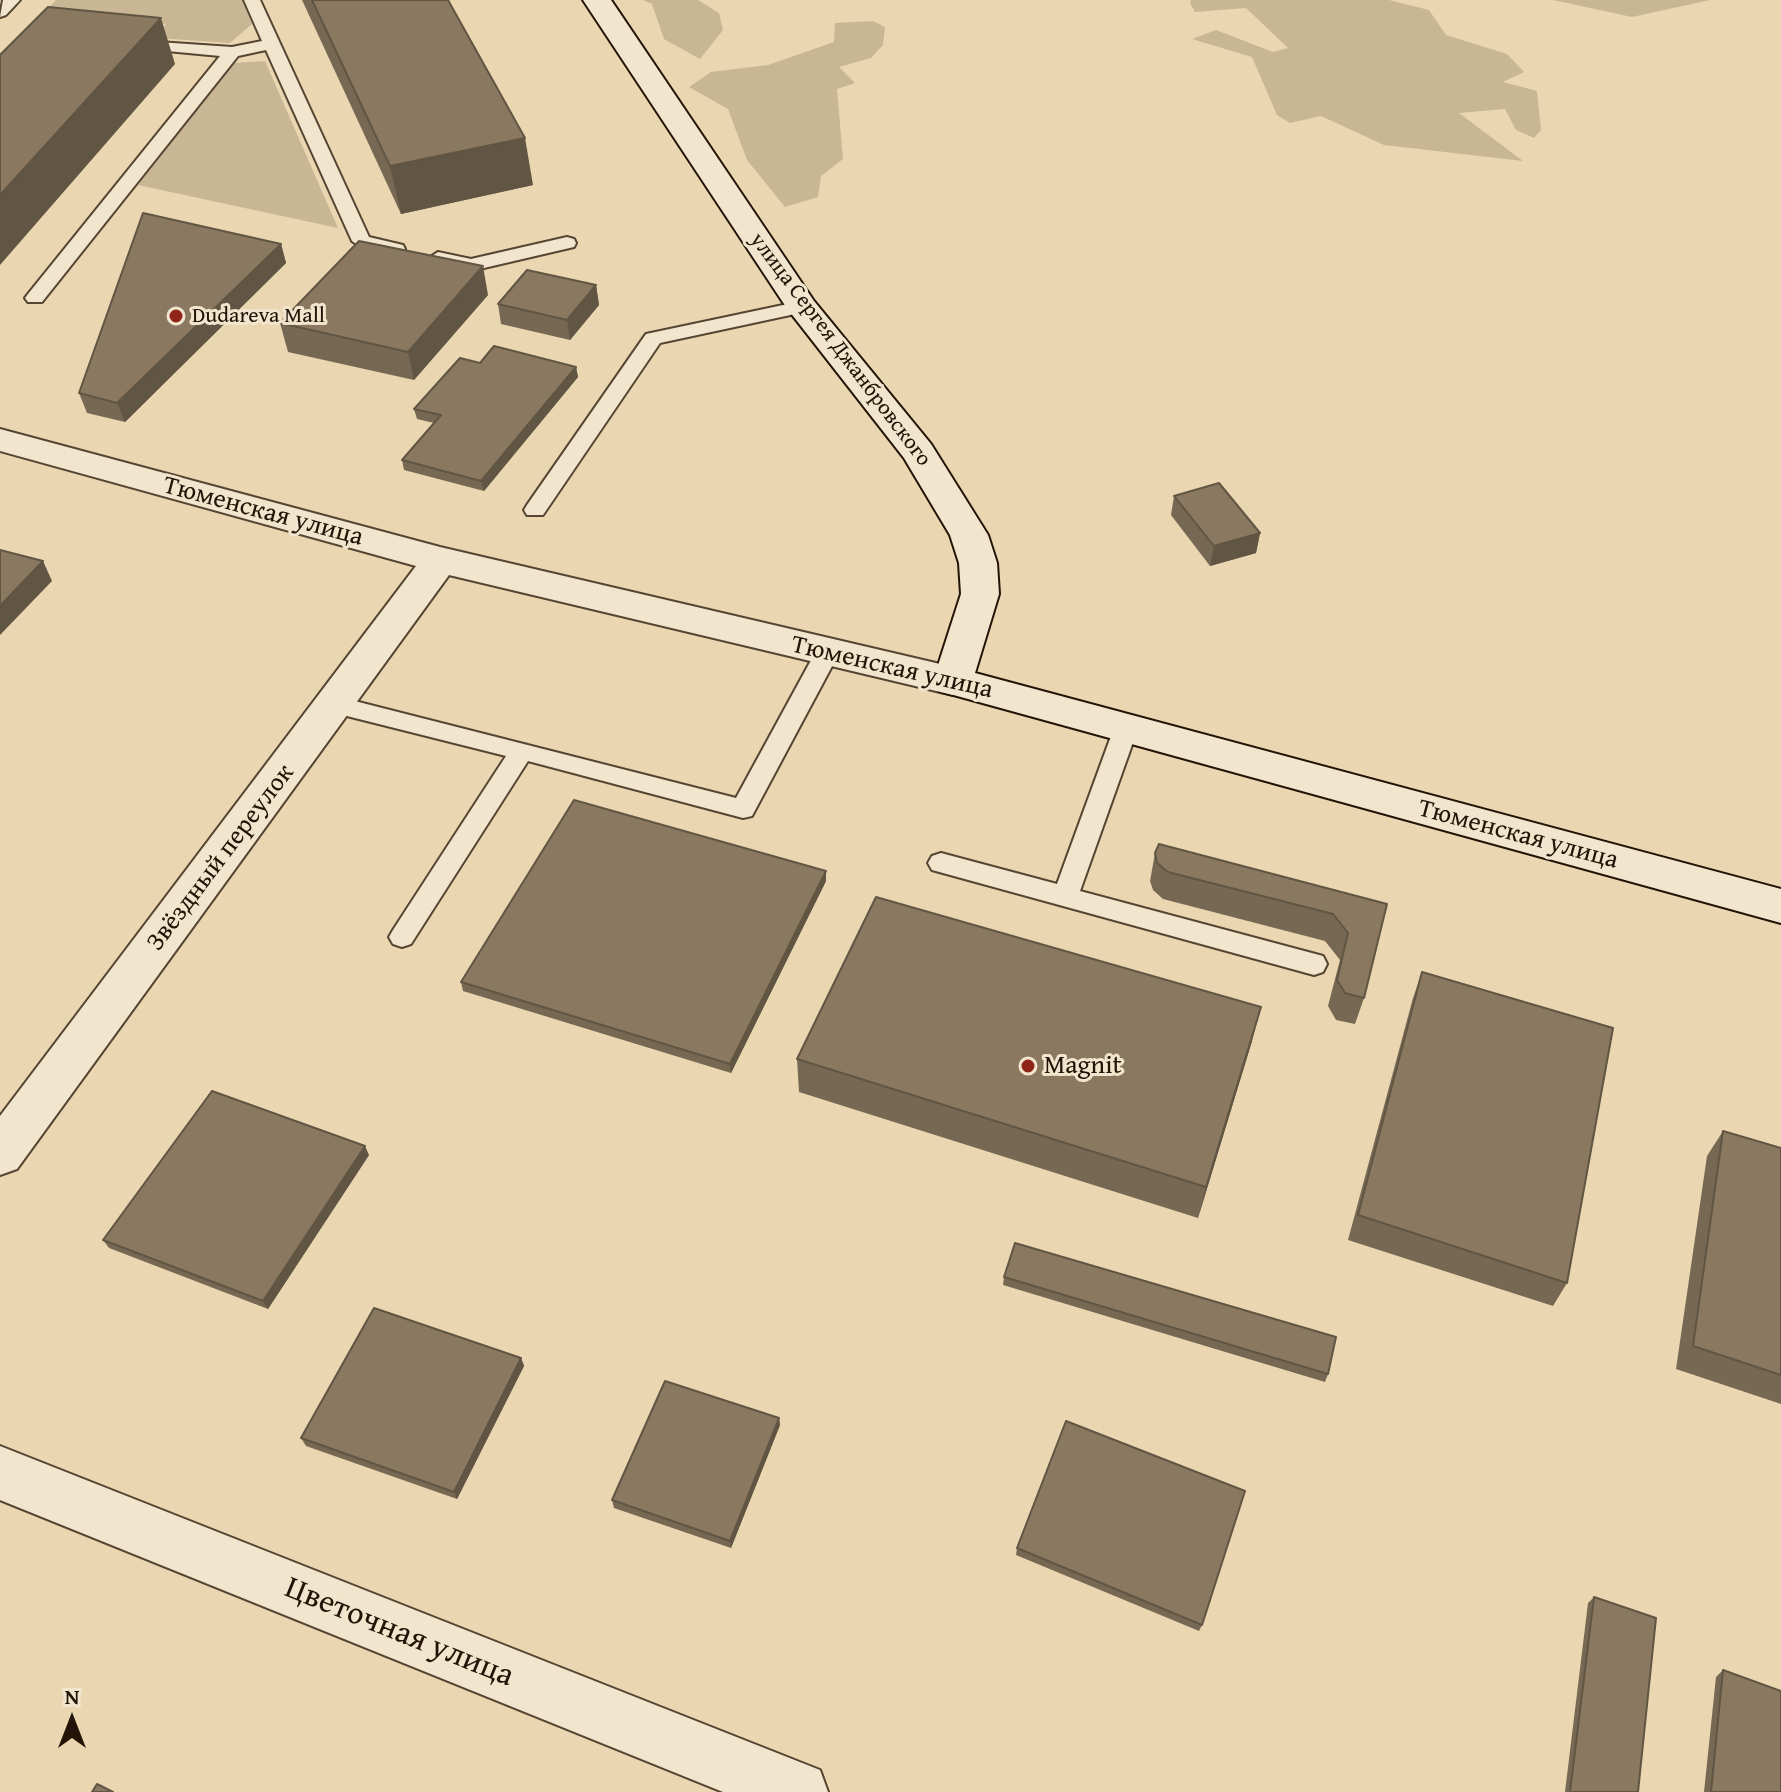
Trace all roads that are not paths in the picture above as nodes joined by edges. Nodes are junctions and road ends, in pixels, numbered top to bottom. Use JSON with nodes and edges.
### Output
{"nodes":[{"id":1,"x":12,"y":0,"type":"edge"},
{"id":2,"x":252,"y":0,"type":"edge"},
{"id":3,"x":597,"y":0,"type":"edge"},
{"id":4,"x":0,"y":12,"type":"edge"},
{"id":5,"x":114,"y":41,"type":"edge"},
{"id":6,"x":270,"y":44,"type":"junction"},
{"id":7,"x":232,"y":52,"type":"junction"},
{"id":8,"x":567,"y":243,"type":"dead end"},
{"id":9,"x":35,"y":298,"type":"dead end"},
{"id":10,"x":802,"y":307,"type":"junction"},
{"id":11,"x":0,"y":440,"type":"edge"},
{"id":12,"x":535,"y":510,"type":"dead end"},
{"id":13,"x":440,"y":560,"type":"junction"},
{"id":14,"x":827,"y":653,"type":"junction"},
{"id":15,"x":953,"y":681,"type":"junction"},
{"id":16,"x":335,"y":705,"type":"junction"},
{"id":17,"x":1126,"y":728,"type":"junction"},
{"id":18,"x":522,"y":751,"type":"junction"},
{"id":19,"x":941,"y":863,"type":"dead end"},
{"id":20,"x":1065,"y":897,"type":"junction"},
{"id":21,"x":1781,"y":906,"type":"edge"},
{"id":22,"x":402,"y":937,"type":"dead end"},
{"id":23,"x":1314,"y":964,"type":"dead end"},
{"id":24,"x":0,"y":1154,"type":"edge"},
{"id":25,"x":0,"y":1473,"type":"edge"},
{"id":26,"x":798,"y":1792,"type":"edge"}],
"edges":[{"from":1,"to":4,"type":"lane"},
{"from":2,"to":6,"type":"lane"},
{"from":3,"to":10,"type":"street","name":"улица Сергея Джанбровского"},
{"from":5,"to":7,"type":"lane"},
{"from":6,"to":7,"type":"lane"},
{"from":6,"to":8,"type":"lane"},
{"from":7,"to":9,"type":"lane"},
{"from":10,"to":12,"type":"lane"},
{"from":10,"to":15,"type":"street","name":"улица Сергея Джанбровского"},
{"from":11,"to":13,"type":"street","name":"Тюменская улица"},
{"from":13,"to":14,"type":"street","name":"Тюменская улица"},
{"from":13,"to":16,"type":"street","name":"Звёздный переулок"},
{"from":14,"to":15,"type":"street","name":"Тюменская улица"},
{"from":14,"to":18,"type":"lane"},
{"from":15,"to":17,"type":"street","name":"Тюменская улица"},
{"from":16,"to":18,"type":"lane"},
{"from":16,"to":24,"type":"street","name":"Звёздный переулок"},
{"from":17,"to":20,"type":"lane"},
{"from":17,"to":21,"type":"street","name":"Тюменская улица"},
{"from":18,"to":22,"type":"lane"},
{"from":19,"to":20,"type":"lane"},
{"from":20,"to":23,"type":"lane"},
{"from":25,"to":26,"type":"street","name":"Цветочная улица"}]}
